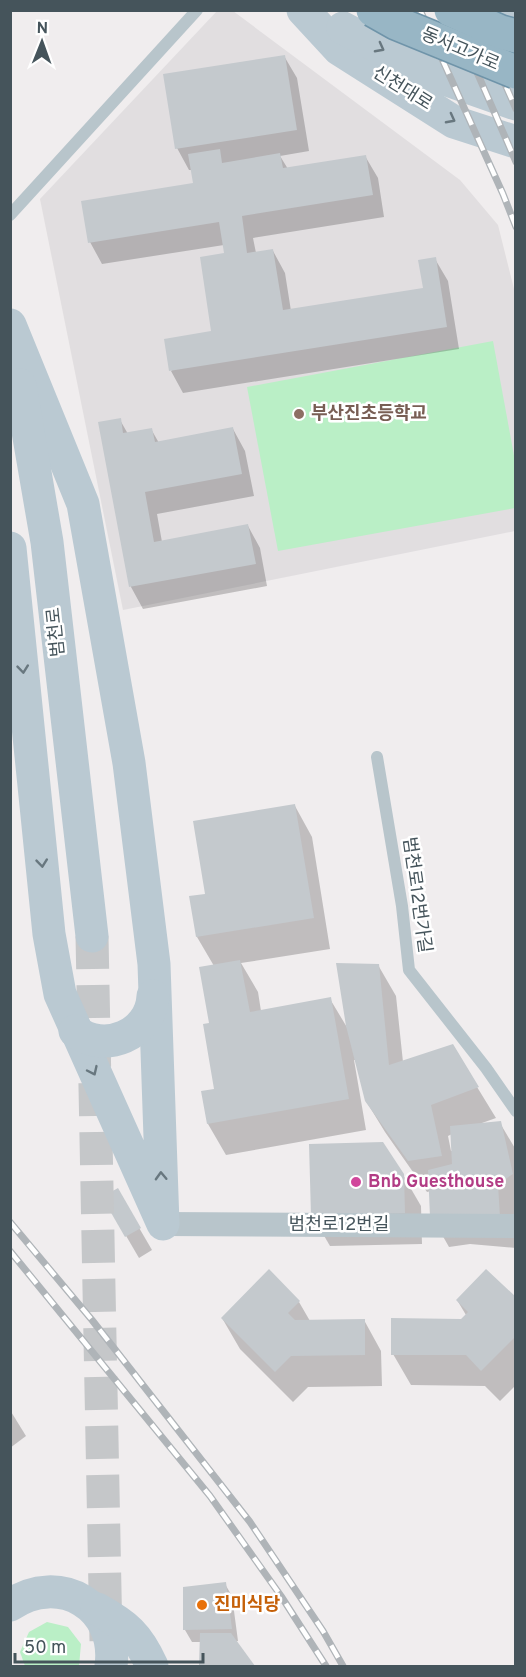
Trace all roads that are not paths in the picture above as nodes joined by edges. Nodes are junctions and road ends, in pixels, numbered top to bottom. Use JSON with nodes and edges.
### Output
{"nodes":[{"id":1,"x":197,"y":10,"type":"edge"},
{"id":2,"x":303,"y":10,"type":"edge"},
{"id":3,"x":309,"y":10,"type":"edge"},
{"id":4,"x":373,"y":10,"type":"edge"},
{"id":5,"x":451,"y":10,"type":"edge"},
{"id":6,"x":511,"y":10,"type":"edge"},
{"id":7,"x":516,"y":12,"type":"edge"},
{"id":8,"x":516,"y":36,"type":"edge"},
{"id":9,"x":516,"y":72,"type":"edge"},
{"id":10,"x":516,"y":104,"type":"edge"},
{"id":11,"x":516,"y":142,"type":"edge"},
{"id":12,"x":10,"y":215,"type":"edge"},
{"id":13,"x":10,"y":325,"type":"edge"},
{"id":14,"x":10,"y":330,"type":"edge"},
{"id":15,"x":10,"y":548,"type":"edge"},
{"id":16,"x":377,"y":757,"type":"dead end"},
{"id":17,"x":92,"y":936,"type":"tunnel mouth"},
{"id":18,"x":154,"y":964,"type":"junction"},
{"id":19,"x":75,"y":1030,"type":"junction"},
{"id":20,"x":516,"y":1112,"type":"edge"},
{"id":21,"x":163,"y":1224,"type":"junction"},
{"id":22,"x":516,"y":1226,"type":"edge"},
{"id":23,"x":10,"y":1584,"type":"edge"},
{"id":24,"x":44,"y":1591,"type":"junction"},
{"id":25,"x":84,"y":1601,"type":"junction"},
{"id":26,"x":10,"y":1605,"type":"edge"},
{"id":27,"x":111,"y":1666,"type":"edge"},
{"id":28,"x":152,"y":1666,"type":"edge"}],
"edges":[{"from":1,"to":12,"type":"lane"},
{"from":2,"to":11,"type":"main road","name":"신천대로","one_way":true},
{"from":3,"to":10,"type":"main road","name":"신천대로","one_way":true},
{"from":4,"to":9,"type":"highway","name":"동서고가로","bridge":true},
{"from":5,"to":8,"type":"highway","name":"동서고가로","bridge":true},
{"from":6,"to":7,"type":"main road"},
{"from":13,"to":18,"type":"main road"},
{"from":14,"to":17,"type":"main road","name":"범천로"},
{"from":15,"to":19,"type":"main road","one_way":true},
{"from":16,"to":20,"type":"lane","name":"범천로12번가길"},
{"from":18,"to":19,"type":"main road"},
{"from":21,"to":18,"type":"main road","one_way":true},
{"from":19,"to":21,"type":"main road","one_way":true},
{"from":21,"to":22,"type":"street","name":"범천로12번길"},
{"from":23,"to":24,"type":"main road"},
{"from":24,"to":25,"type":"main road"},
{"from":24,"to":26,"type":"main road"},
{"from":25,"to":27,"type":"main road"},
{"from":25,"to":28,"type":"main road"}]}
